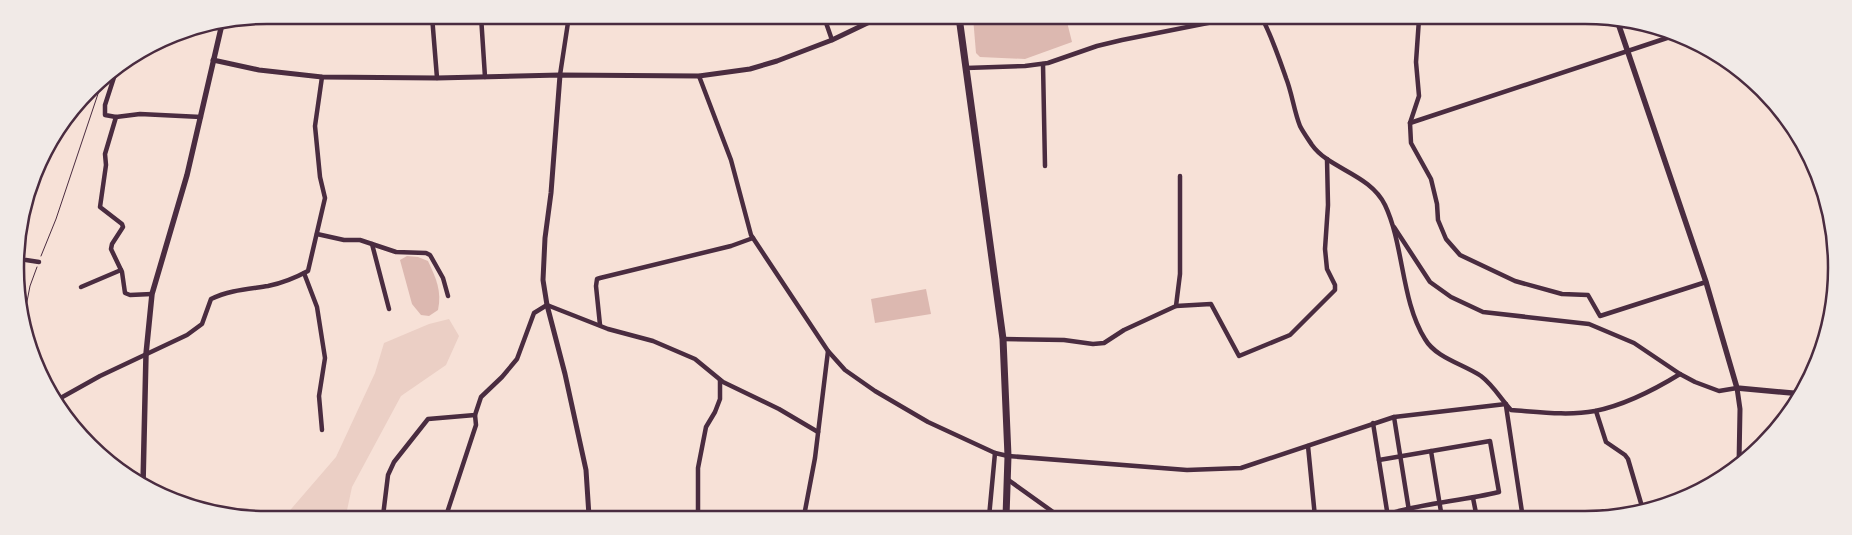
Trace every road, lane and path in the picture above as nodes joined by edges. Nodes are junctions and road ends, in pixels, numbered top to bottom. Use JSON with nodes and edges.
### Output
{"nodes":[{"id":1,"x":433,"y":24,"type":"edge"},
{"id":2,"x":482,"y":24,"type":"edge"},
{"id":3,"x":568,"y":24,"type":"edge"},
{"id":4,"x":826,"y":24,"type":"edge"},
{"id":5,"x":865,"y":24,"type":"edge"},
{"id":6,"x":961,"y":24,"type":"edge"},
{"id":7,"x":1204,"y":24,"type":"edge"},
{"id":8,"x":1265,"y":24,"type":"edge"},
{"id":9,"x":1419,"y":24,"type":"edge"},
{"id":10,"x":1619,"y":26,"type":"edge"},
{"id":11,"x":221,"y":28,"type":"edge"},
{"id":12,"x":1666,"y":38,"type":"edge"},
{"id":13,"x":832,"y":40,"type":"junction"},
{"id":14,"x":1627,"y":51,"type":"junction"},
{"id":15,"x":213,"y":60,"type":"junction"},
{"id":16,"x":1043,"y":64,"type":"junction"},
{"id":17,"x":966,"y":68,"type":"junction"},
{"id":18,"x":560,"y":75,"type":"junction"},
{"id":19,"x":322,"y":76,"type":"junction"},
{"id":20,"x":699,"y":76,"type":"junction"},
{"id":21,"x":485,"y":77,"type":"junction"},
{"id":22,"x":437,"y":78,"type":"junction"},
{"id":23,"x":114,"y":79,"type":"edge"},
{"id":24,"x":98,"y":93,"type":"edge"},
{"id":25,"x":116,"y":117,"type":"junction"},
{"id":26,"x":201,"y":118,"type":"junction"},
{"id":27,"x":1410,"y":123,"type":"junction"},
{"id":28,"x":1327,"y":159,"type":"junction"},
{"id":29,"x":1046,"y":166,"type":"dead end"},
{"id":30,"x":1180,"y":176,"type":"dead end"},
{"id":31,"x":1392,"y":224,"type":"junction"},
{"id":32,"x":317,"y":234,"type":"junction"},
{"id":33,"x":753,"y":238,"type":"junction"},
{"id":34,"x":372,"y":244,"type":"junction"},
{"id":35,"x":26,"y":260,"type":"dead end"},
{"id":36,"x":39,"y":262,"type":"junction"},
{"id":37,"x":121,"y":270,"type":"junction"},
{"id":38,"x":304,"y":273,"type":"junction"},
{"id":39,"x":1706,"y":282,"type":"junction"},
{"id":40,"x":81,"y":287,"type":"dead end"},
{"id":41,"x":152,"y":294,"type":"junction"},
{"id":42,"x":448,"y":296,"type":"dead end"},
{"id":43,"x":27,"y":304,"type":"edge"},
{"id":44,"x":547,"y":305,"type":"junction"},
{"id":45,"x":1176,"y":306,"type":"junction"},
{"id":46,"x":390,"y":309,"type":"dead end"},
{"id":47,"x":600,"y":325,"type":"junction"},
{"id":48,"x":1004,"y":339,"type":"junction"},
{"id":49,"x":828,"y":351,"type":"junction"},
{"id":50,"x":146,"y":354,"type":"junction"},
{"id":51,"x":1680,"y":374,"type":"junction"},
{"id":52,"x":720,"y":380,"type":"junction"},
{"id":53,"x":1737,"y":388,"type":"junction"},
{"id":54,"x":1793,"y":393,"type":"edge"},
{"id":55,"x":61,"y":398,"type":"edge"},
{"id":56,"x":1506,"y":404,"type":"junction"},
{"id":57,"x":1596,"y":411,"type":"junction"},
{"id":58,"x":475,"y":415,"type":"junction"},
{"id":59,"x":1394,"y":417,"type":"junction"},
{"id":60,"x":1374,"y":423,"type":"junction"},
{"id":61,"x":322,"y":430,"type":"dead end"},
{"id":62,"x":818,"y":432,"type":"junction"},
{"id":63,"x":1308,"y":446,"type":"junction"},
{"id":64,"x":1431,"y":451,"type":"junction"},
{"id":65,"x":995,"y":454,"type":"junction"},
{"id":66,"x":1008,"y":456,"type":"junction"},
{"id":67,"x":1400,"y":456,"type":"junction"},
{"id":68,"x":1739,"y":456,"type":"edge"},
{"id":69,"x":1379,"y":460,"type":"junction"},
{"id":70,"x":143,"y":477,"type":"edge"},
{"id":71,"x":1007,"y":479,"type":"junction"},
{"id":72,"x":1473,"y":498,"type":"junction"},
{"id":73,"x":1440,"y":502,"type":"junction"},
{"id":74,"x":1641,"y":505,"type":"edge"},
{"id":75,"x":1408,"y":508,"type":"junction"},
{"id":76,"x":384,"y":511,"type":"edge"},
{"id":77,"x":448,"y":511,"type":"edge"},
{"id":78,"x":589,"y":511,"type":"edge"},
{"id":79,"x":698,"y":511,"type":"edge"},
{"id":80,"x":805,"y":511,"type":"edge"},
{"id":81,"x":990,"y":511,"type":"edge"},
{"id":82,"x":1006,"y":511,"type":"edge"},
{"id":83,"x":1052,"y":511,"type":"edge"},
{"id":84,"x":1315,"y":511,"type":"edge"},
{"id":85,"x":1387,"y":511,"type":"edge"},
{"id":86,"x":1400,"y":511,"type":"edge"},
{"id":87,"x":1409,"y":511,"type":"edge"},
{"id":88,"x":1441,"y":511,"type":"edge"},
{"id":89,"x":1475,"y":511,"type":"edge"},
{"id":90,"x":1522,"y":511,"type":"edge"}],
"edges":[{"from":1,"to":22,"type":"street"},
{"from":2,"to":21,"type":"street"},
{"from":3,"to":18,"type":"street"},
{"from":4,"to":13,"type":"street"},
{"from":5,"to":13,"type":"street"},
{"from":6,"to":17,"type":"highway"},
{"from":7,"to":16,"type":"street"},
{"from":8,"to":28,"type":"street"},
{"from":9,"to":27,"type":"street"},
{"from":10,"to":14,"type":"main road"},
{"from":11,"to":15,"type":"main road"},
{"from":12,"to":14,"type":"street"},
{"from":13,"to":20,"type":"street"},
{"from":14,"to":27,"type":"street"},
{"from":14,"to":39,"type":"main road"},
{"from":15,"to":19,"type":"street"},
{"from":15,"to":26,"type":"main road"},
{"from":16,"to":17,"type":"street"},
{"from":16,"to":29,"type":"street"},
{"from":17,"to":48,"type":"highway"},
{"from":18,"to":20,"type":"street"},
{"from":18,"to":21,"type":"street"},
{"from":18,"to":44,"type":"street"},
{"from":19,"to":22,"type":"street"},
{"from":19,"to":32,"type":"street"},
{"from":20,"to":33,"type":"street"},
{"from":21,"to":22,"type":"street"},
{"from":23,"to":25,"type":"street"},
{"from":24,"to":36,"type":"path"},
{"from":25,"to":26,"type":"street"},
{"from":25,"to":37,"type":"street"},
{"from":26,"to":41,"type":"main road"},
{"from":27,"to":39,"type":"street"},
{"from":28,"to":31,"type":"street"},
{"from":28,"to":45,"type":"street"},
{"from":30,"to":45,"type":"street"},
{"from":31,"to":51,"type":"street"},
{"from":31,"to":56,"type":"street"},
{"from":32,"to":34,"type":"street"},
{"from":32,"to":38,"type":"street"},
{"from":33,"to":47,"type":"street"},
{"from":33,"to":49,"type":"street"},
{"from":34,"to":42,"type":"street"},
{"from":34,"to":46,"type":"street"},
{"from":35,"to":36,"type":"street"},
{"from":36,"to":43,"type":"path"},
{"from":37,"to":40,"type":"street"},
{"from":37,"to":41,"type":"street"},
{"from":38,"to":50,"type":"street"},
{"from":38,"to":61,"type":"street"},
{"from":39,"to":53,"type":"main road"},
{"from":41,"to":50,"type":"main road"},
{"from":44,"to":47,"type":"street"},
{"from":44,"to":58,"type":"street"},
{"from":44,"to":78,"type":"street"},
{"from":45,"to":48,"type":"street"},
{"from":47,"to":52,"type":"street"},
{"from":48,"to":66,"type":"highway"},
{"from":49,"to":62,"type":"street"},
{"from":49,"to":65,"type":"street"},
{"from":50,"to":55,"type":"street"},
{"from":50,"to":70,"type":"main road"},
{"from":51,"to":53,"type":"street"},
{"from":51,"to":57,"type":"street"},
{"from":52,"to":62,"type":"street"},
{"from":52,"to":79,"type":"street"},
{"from":53,"to":54,"type":"main road"},
{"from":53,"to":68,"type":"street"},
{"from":56,"to":57,"type":"street"},
{"from":56,"to":59,"type":"street"},
{"from":56,"to":90,"type":"street"},
{"from":57,"to":74,"type":"street"},
{"from":58,"to":76,"type":"street"},
{"from":58,"to":77,"type":"street"},
{"from":59,"to":60,"type":"street"},
{"from":59,"to":67,"type":"street"},
{"from":60,"to":63,"type":"street"},
{"from":60,"to":69,"type":"street"},
{"from":62,"to":80,"type":"street"},
{"from":63,"to":66,"type":"street"},
{"from":63,"to":84,"type":"street"},
{"from":64,"to":67,"type":"street"},
{"from":64,"to":72,"type":"street"},
{"from":64,"to":73,"type":"street"},
{"from":65,"to":66,"type":"street"},
{"from":65,"to":81,"type":"street"},
{"from":66,"to":71,"type":"highway"},
{"from":67,"to":69,"type":"street"},
{"from":67,"to":75,"type":"street"},
{"from":69,"to":85,"type":"street"},
{"from":71,"to":82,"type":"highway"},
{"from":71,"to":83,"type":"street"},
{"from":72,"to":73,"type":"street"},
{"from":72,"to":89,"type":"street"},
{"from":73,"to":75,"type":"street"},
{"from":73,"to":88,"type":"street"},
{"from":75,"to":86,"type":"street"},
{"from":75,"to":87,"type":"street"}]}
